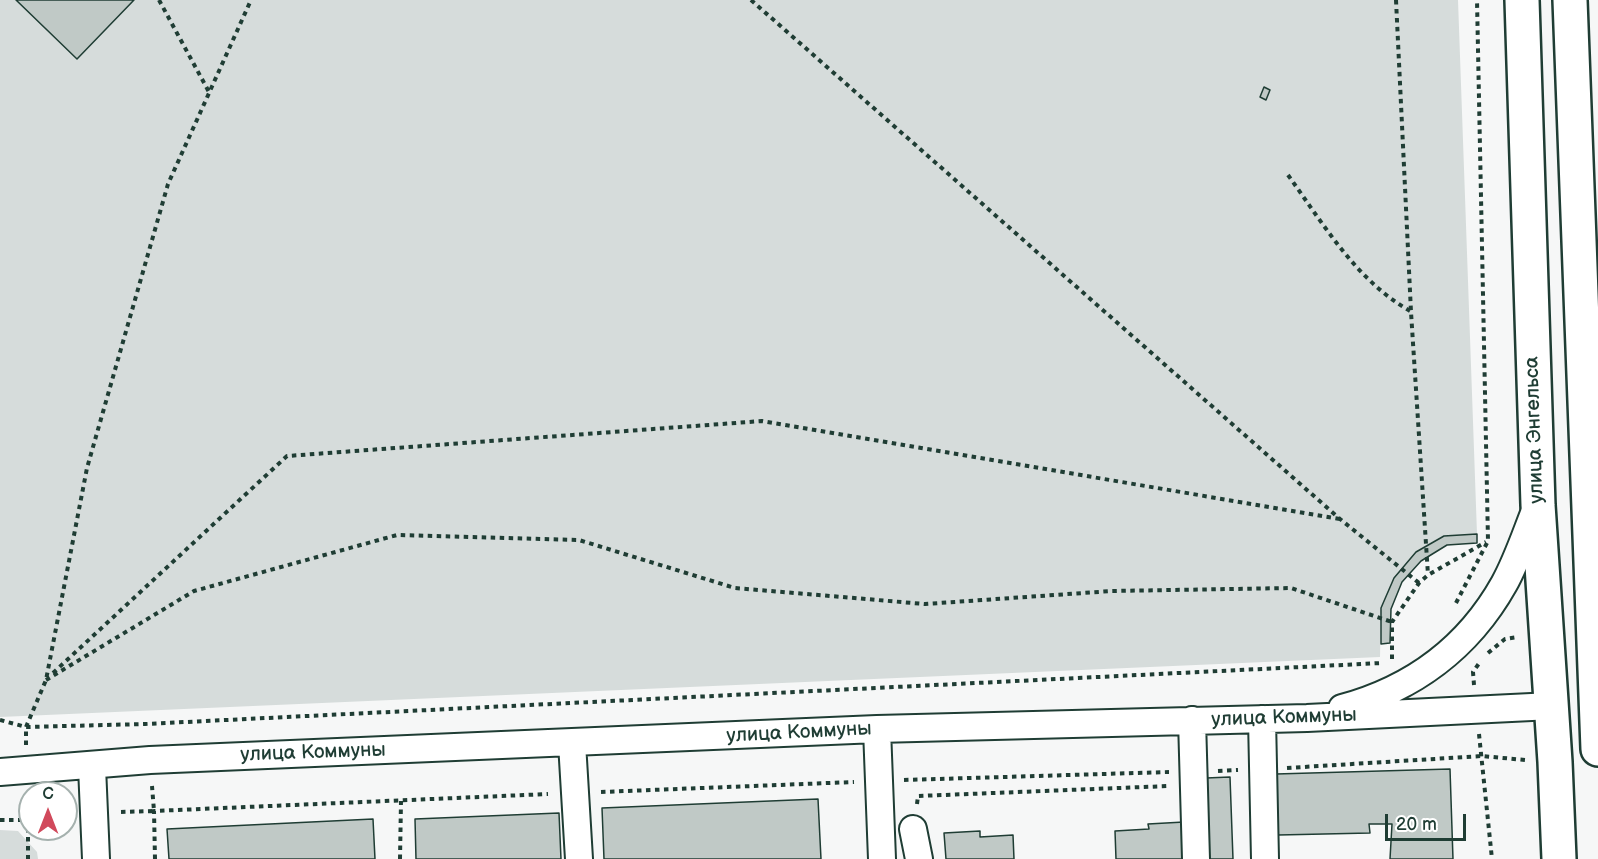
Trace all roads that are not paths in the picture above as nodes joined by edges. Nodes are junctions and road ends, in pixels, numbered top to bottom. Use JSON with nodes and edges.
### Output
{"nodes":[{"id":1,"x":1522,"y":0,"type":"edge"},
{"id":2,"x":1570,"y":0,"type":"edge"},
{"id":3,"x":1588,"y":217,"type":"edge"},
{"id":4,"x":1538,"y":505,"type":"junction"},
{"id":5,"x":1597,"y":703,"type":"edge"},
{"id":6,"x":1552,"y":706,"type":"junction"},
{"id":7,"x":1307,"y":718,"type":"junction"},
{"id":8,"x":1262,"y":719,"type":"junction"},
{"id":9,"x":1192,"y":720,"type":"junction"},
{"id":10,"x":877,"y":729,"type":"junction"},
{"id":11,"x":572,"y":743,"type":"junction"},
{"id":12,"x":1598,"y":749,"type":"edge"},
{"id":13,"x":92,"y":767,"type":"junction"},
{"id":14,"x":0,"y":772,"type":"edge"},
{"id":15,"x":913,"y":829,"type":"road end"},
{"id":16,"x":96,"y":859,"type":"edge"},
{"id":17,"x":579,"y":859,"type":"edge"},
{"id":18,"x":882,"y":859,"type":"edge"},
{"id":19,"x":920,"y":859,"type":"edge"},
{"id":20,"x":1196,"y":859,"type":"edge"},
{"id":21,"x":1265,"y":859,"type":"edge"},
{"id":22,"x":1559,"y":859,"type":"edge"}],
"edges":[{"from":1,"to":4,"type":"main road","name":"улица Энгельса"},
{"from":2,"to":3,"type":"main road"},
{"from":3,"to":5,"type":"main road"},
{"from":4,"to":6,"type":"main road","name":"улица Энгельса"},
{"from":4,"to":7,"type":"street"},
{"from":5,"to":6,"type":"main road","name":"улица Коммуны"},
{"from":5,"to":12,"type":"main road"},
{"from":6,"to":7,"type":"street","name":"улица Коммуны"},
{"from":6,"to":22,"type":"main road","name":"улица Энгельса"},
{"from":7,"to":8,"type":"street","name":"улица Коммуны"},
{"from":8,"to":9,"type":"street","name":"улица Коммуны"},
{"from":8,"to":21,"type":"street"},
{"from":9,"to":10,"type":"street","name":"улица Коммуны"},
{"from":9,"to":20,"type":"street"},
{"from":10,"to":11,"type":"street","name":"улица Коммуны"},
{"from":10,"to":18,"type":"street"},
{"from":11,"to":13,"type":"street","name":"улица Коммуны"},
{"from":11,"to":17,"type":"street"},
{"from":13,"to":14,"type":"street","name":"улица Коммуны"},
{"from":13,"to":16,"type":"street"},
{"from":15,"to":19,"type":"street"}]}
